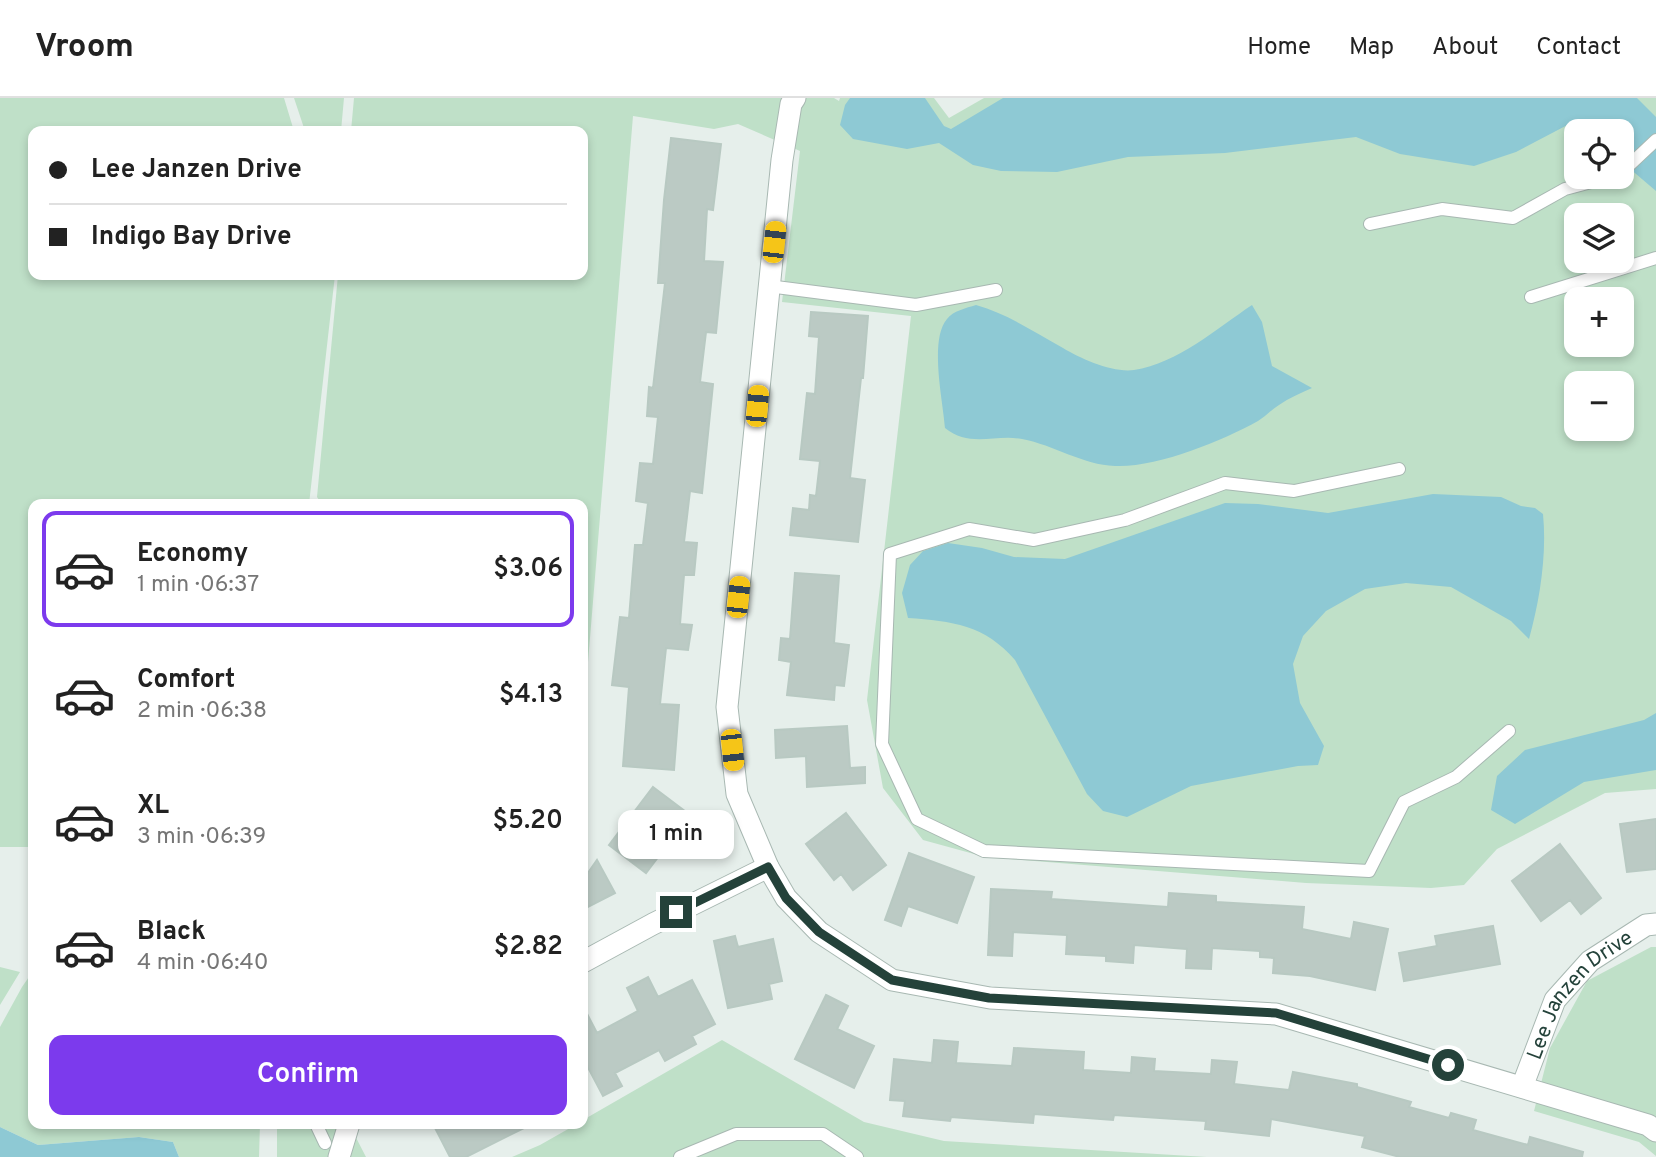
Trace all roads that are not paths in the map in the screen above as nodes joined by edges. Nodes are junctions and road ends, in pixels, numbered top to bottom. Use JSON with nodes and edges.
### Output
{"nodes":[{"id":1,"x":795,"y":98,"type":"edge"},
{"id":2,"x":1656,"y":140,"type":"edge"},
{"id":3,"x":1634,"y":161,"type":"edge"},
{"id":4,"x":1564,"y":189,"type":"edge"},
{"id":5,"x":1370,"y":224,"type":"dead end"},
{"id":6,"x":1656,"y":258,"type":"edge"},
{"id":7,"x":776,"y":287,"type":"dead end"},
{"id":8,"x":996,"y":290,"type":"dead end"},
{"id":9,"x":1531,"y":297,"type":"dead end"},
{"id":10,"x":1399,"y":469,"type":"dead end"},
{"id":11,"x":1509,"y":731,"type":"dead end"},
{"id":12,"x":768,"y":867,"type":"junction"},
{"id":13,"x":1656,"y":923,"type":"edge"},
{"id":14,"x":588,"y":959,"type":"edge"},
{"id":15,"x":1522,"y":1087,"type":"junction"},
{"id":16,"x":319,"y":1129,"type":"edge"},
{"id":17,"x":346,"y":1129,"type":"edge"},
{"id":18,"x":1656,"y":1131,"type":"edge"},
{"id":19,"x":332,"y":1150,"type":"edge"},
{"id":20,"x":680,"y":1157,"type":"edge"},
{"id":21,"x":857,"y":1157,"type":"edge"}],
"edges":[{"from":1,"to":12,"type":"street","name":"Lee Janzen Drive"},
{"from":2,"to":3,"type":"lane"},
{"from":4,"to":5,"type":"lane"},
{"from":6,"to":9,"type":"lane"},
{"from":7,"to":8,"type":"lane"},
{"from":10,"to":11,"type":"lane"},
{"from":12,"to":14,"type":"street"},
{"from":12,"to":15,"type":"street","name":"Lee Janzen Drive"},
{"from":13,"to":15,"type":"street","name":"Lee Janzen Drive"},
{"from":15,"to":18,"type":"street","name":"Lee Janzen Drive"},
{"from":16,"to":19,"type":"lane"},
{"from":17,"to":19,"type":"street"},
{"from":20,"to":21,"type":"lane"}]}
